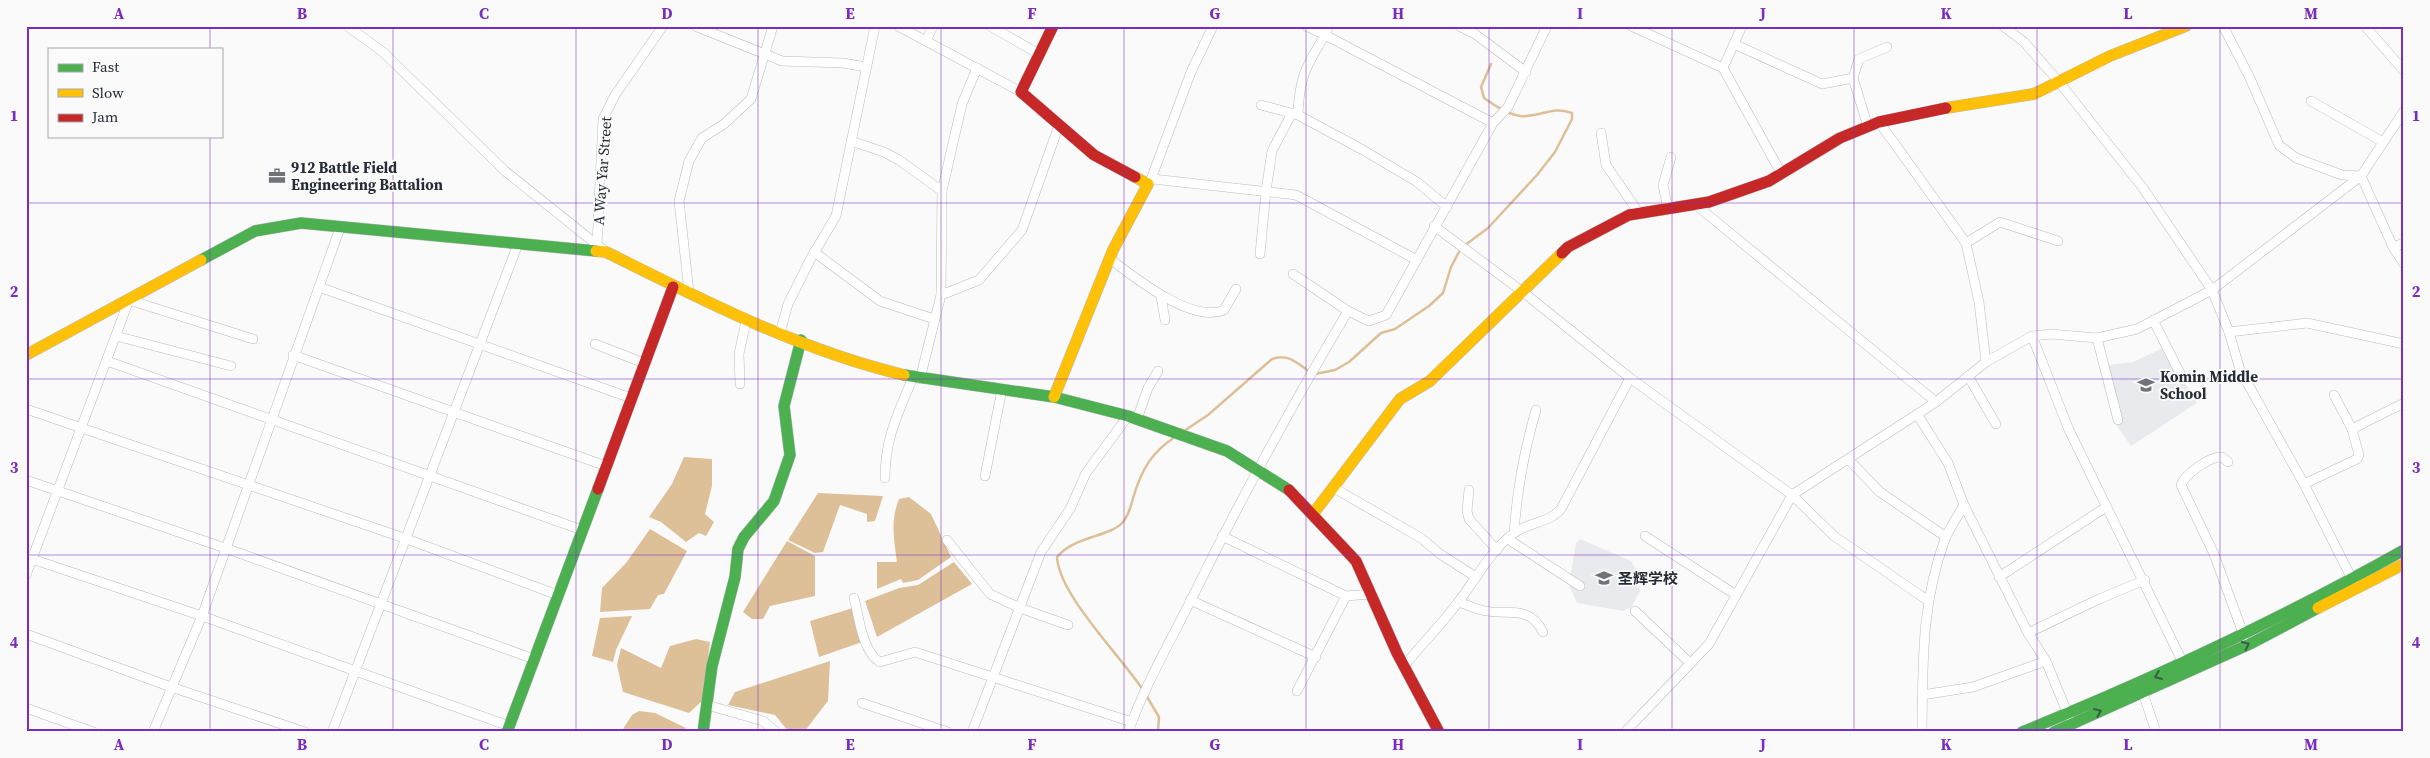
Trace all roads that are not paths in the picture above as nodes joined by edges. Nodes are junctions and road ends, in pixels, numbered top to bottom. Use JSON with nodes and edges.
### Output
{"nodes":[{"id":1,"x":347,"y":26,"type":"edge"},
{"id":2,"x":663,"y":26,"type":"edge"},
{"id":3,"x":696,"y":26,"type":"edge"},
{"id":4,"x":772,"y":26,"type":"edge"},
{"id":5,"x":874,"y":26,"type":"edge"},
{"id":6,"x":898,"y":26,"type":"edge"},
{"id":7,"x":933,"y":26,"type":"edge"},
{"id":8,"x":990,"y":26,"type":"edge"},
{"id":9,"x":1053,"y":26,"type":"edge"},
{"id":10,"x":1213,"y":26,"type":"edge"},
{"id":11,"x":1306,"y":26,"type":"edge"},
{"id":12,"x":1329,"y":26,"type":"edge"},
{"id":13,"x":1459,"y":26,"type":"edge"},
{"id":14,"x":1547,"y":26,"type":"edge"},
{"id":15,"x":1631,"y":26,"type":"edge"},
{"id":16,"x":1742,"y":26,"type":"edge"},
{"id":17,"x":2003,"y":26,"type":"edge"},
{"id":18,"x":2186,"y":26,"type":"edge"},
{"id":19,"x":2223,"y":26,"type":"edge"},
{"id":20,"x":2365,"y":26,"type":"edge"},
{"id":21,"x":1325,"y":35,"type":"junction"},
{"id":22,"x":926,"y":41,"type":"junction"},
{"id":23,"x":1734,"y":44,"type":"junction"},
{"id":24,"x":1887,"y":47,"type":"dead end"},
{"id":25,"x":766,"y":54,"type":"junction"},
{"id":26,"x":1040,"y":54,"type":"junction"},
{"id":27,"x":866,"y":67,"type":"junction"},
{"id":28,"x":977,"y":68,"type":"junction"},
{"id":29,"x":1723,"y":68,"type":"junction"},
{"id":30,"x":2404,"y":71,"type":"edge"},
{"id":31,"x":1526,"y":72,"type":"junction"},
{"id":32,"x":1853,"y":78,"type":"junction"},
{"id":33,"x":2059,"y":82,"type":"junction"},
{"id":34,"x":1021,"y":92,"type":"junction"},
{"id":35,"x":2311,"y":101,"type":"dead end"},
{"id":36,"x":1261,"y":105,"type":"dead end"},
{"id":37,"x":2404,"y":111,"type":"edge"},
{"id":38,"x":1295,"y":114,"type":"junction"},
{"id":39,"x":1879,"y":122,"type":"junction"},
{"id":40,"x":1493,"y":123,"type":"junction"},
{"id":41,"x":1059,"y":125,"type":"junction"},
{"id":42,"x":1868,"y":127,"type":"junction"},
{"id":43,"x":1601,"y":133,"type":"dead end"},
{"id":44,"x":851,"y":140,"type":"junction"},
{"id":45,"x":2383,"y":142,"type":"junction"},
{"id":46,"x":1671,"y":157,"type":"dead end"},
{"id":47,"x":1781,"y":173,"type":"junction"},
{"id":48,"x":2362,"y":176,"type":"junction"},
{"id":49,"x":1151,"y":182,"type":"junction"},
{"id":50,"x":942,"y":191,"type":"junction"},
{"id":51,"x":1266,"y":191,"type":"junction"},
{"id":52,"x":1696,"y":205,"type":"junction"},
{"id":53,"x":1447,"y":207,"type":"junction"},
{"id":54,"x":1668,"y":209,"type":"junction"},
{"id":55,"x":1640,"y":213,"type":"junction"},
{"id":56,"x":1434,"y":226,"type":"junction"},
{"id":57,"x":340,"y":228,"type":"junction"},
{"id":58,"x":2058,"y":241,"type":"dead end"},
{"id":59,"x":1966,"y":243,"type":"junction"},
{"id":60,"x":2404,"y":243,"type":"edge"},
{"id":61,"x":518,"y":244,"type":"junction"},
{"id":62,"x":597,"y":244,"type":"junction"},
{"id":63,"x":2392,"y":247,"type":"junction"},
{"id":64,"x":606,"y":252,"type":"junction"},
{"id":65,"x":814,"y":252,"type":"junction"},
{"id":66,"x":1260,"y":254,"type":"dead end"},
{"id":67,"x":1110,"y":259,"type":"junction"},
{"id":68,"x":1417,"y":260,"type":"junction"},
{"id":69,"x":2404,"y":264,"type":"edge"},
{"id":70,"x":1293,"y":274,"type":"dead end"},
{"id":71,"x":319,"y":287,"type":"junction"},
{"id":72,"x":673,"y":287,"type":"junction"},
{"id":73,"x":1236,"y":288,"type":"dead end"},
{"id":74,"x":2212,"y":290,"type":"junction"},
{"id":75,"x":689,"y":292,"type":"junction"},
{"id":76,"x":1523,"y":292,"type":"junction"},
{"id":77,"x":941,"y":294,"type":"junction"},
{"id":78,"x":1161,"y":296,"type":"junction"},
{"id":79,"x":129,"y":300,"type":"junction"},
{"id":80,"x":1348,"y":311,"type":"junction"},
{"id":81,"x":934,"y":319,"type":"junction"},
{"id":82,"x":746,"y":320,"type":"junction"},
{"id":83,"x":1165,"y":320,"type":"dead end"},
{"id":84,"x":2153,"y":320,"type":"junction"},
{"id":85,"x":2229,"y":332,"type":"junction"},
{"id":86,"x":780,"y":333,"type":"junction"},
{"id":87,"x":116,"y":336,"type":"junction"},
{"id":88,"x":2032,"y":336,"type":"junction"},
{"id":89,"x":2097,"y":338,"type":"junction"},
{"id":90,"x":253,"y":339,"type":"dead end"},
{"id":91,"x":802,"y":340,"type":"junction"},
{"id":92,"x":479,"y":343,"type":"junction"},
{"id":93,"x":595,"y":344,"type":"dead end"},
{"id":94,"x":2404,"y":344,"type":"edge"},
{"id":95,"x":29,"y":352,"type":"edge"},
{"id":96,"x":293,"y":355,"type":"junction"},
{"id":97,"x":107,"y":361,"type":"junction"},
{"id":98,"x":1986,"y":362,"type":"junction"},
{"id":99,"x":644,"y":364,"type":"junction"},
{"id":100,"x":231,"y":366,"type":"dead end"},
{"id":101,"x":1158,"y":371,"type":"dead end"},
{"id":102,"x":1968,"y":376,"type":"junction"},
{"id":103,"x":2182,"y":377,"type":"dead end"},
{"id":104,"x":917,"y":378,"type":"junction"},
{"id":105,"x":1630,"y":378,"type":"junction"},
{"id":106,"x":740,"y":384,"type":"dead end"},
{"id":107,"x":1002,"y":388,"type":"junction"},
{"id":108,"x":2334,"y":394,"type":"dead end"},
{"id":109,"x":1054,"y":397,"type":"junction"},
{"id":110,"x":631,"y":398,"type":"junction"},
{"id":111,"x":1936,"y":402,"type":"junction"},
{"id":112,"x":2404,"y":403,"type":"edge"},
{"id":113,"x":26,"y":409,"type":"edge"},
{"id":114,"x":1536,"y":410,"type":"dead end"},
{"id":115,"x":453,"y":411,"type":"junction"},
{"id":116,"x":1917,"y":414,"type":"junction"},
{"id":117,"x":1133,"y":418,"type":"junction"},
{"id":118,"x":271,"y":419,"type":"junction"},
{"id":119,"x":2118,"y":420,"type":"dead end"},
{"id":120,"x":1996,"y":424,"type":"dead end"},
{"id":121,"x":82,"y":428,"type":"junction"},
{"id":122,"x":2352,"y":429,"type":"junction"},
{"id":123,"x":1848,"y":459,"type":"junction"},
{"id":124,"x":2228,"y":462,"type":"dead end"},
{"id":125,"x":606,"y":466,"type":"junction"},
{"id":126,"x":1257,"y":468,"type":"junction"},
{"id":127,"x":429,"y":474,"type":"junction"},
{"id":128,"x":985,"y":476,"type":"dead end"},
{"id":129,"x":885,"y":478,"type":"dead end"},
{"id":130,"x":26,"y":480,"type":"edge"},
{"id":131,"x":2304,"y":484,"type":"junction"},
{"id":132,"x":247,"y":485,"type":"junction"},
{"id":133,"x":1332,"y":487,"type":"junction"},
{"id":134,"x":1469,"y":490,"type":"dead end"},
{"id":135,"x":59,"y":493,"type":"junction"},
{"id":136,"x":1792,"y":495,"type":"junction"},
{"id":137,"x":1964,"y":505,"type":"junction"},
{"id":138,"x":2106,"y":506,"type":"junction"},
{"id":139,"x":1313,"y":514,"type":"junction"},
{"id":140,"x":582,"y":530,"type":"junction"},
{"id":141,"x":1222,"y":536,"type":"junction"},
{"id":142,"x":1511,"y":536,"type":"junction"},
{"id":143,"x":1645,"y":536,"type":"dead end"},
{"id":144,"x":1946,"y":537,"type":"junction"},
{"id":145,"x":404,"y":538,"type":"junction"},
{"id":146,"x":947,"y":540,"type":"dead end"},
{"id":147,"x":225,"y":548,"type":"junction"},
{"id":148,"x":1497,"y":550,"type":"junction"},
{"id":149,"x":2404,"y":550,"type":"edge"},
{"id":150,"x":29,"y":559,"type":"edge"},
{"id":151,"x":2404,"y":564,"type":"edge"},
{"id":152,"x":26,"y":575,"type":"edge"},
{"id":153,"x":1476,"y":577,"type":"junction"},
{"id":154,"x":1999,"y":577,"type":"junction"},
{"id":155,"x":2145,"y":580,"type":"junction"},
{"id":156,"x":2355,"y":584,"type":"junction"},
{"id":157,"x":1580,"y":586,"type":"dead end"},
{"id":158,"x":1371,"y":594,"type":"junction"},
{"id":159,"x":558,"y":595,"type":"junction"},
{"id":160,"x":1736,"y":595,"type":"junction"},
{"id":161,"x":1346,"y":596,"type":"junction"},
{"id":162,"x":854,"y":598,"type":"dead end"},
{"id":163,"x":1190,"y":600,"type":"junction"},
{"id":164,"x":1927,"y":600,"type":"junction"},
{"id":165,"x":1458,"y":602,"type":"junction"},
{"id":166,"x":380,"y":603,"type":"junction"},
{"id":167,"x":1020,"y":608,"type":"junction"},
{"id":168,"x":1635,"y":611,"type":"dead end"},
{"id":169,"x":202,"y":616,"type":"junction"},
{"id":170,"x":1068,"y":625,"type":"dead end"},
{"id":171,"x":1543,"y":632,"type":"dead end"},
{"id":172,"x":2028,"y":633,"type":"junction"},
{"id":173,"x":26,"y":634,"type":"edge"},
{"id":174,"x":2244,"y":636,"type":"junction"},
{"id":175,"x":1316,"y":657,"type":"junction"},
{"id":176,"x":534,"y":659,"type":"junction"},
{"id":177,"x":2046,"y":661,"type":"junction"},
{"id":178,"x":1690,"y":663,"type":"junction"},
{"id":179,"x":1404,"y":666,"type":"junction"},
{"id":180,"x":2186,"y":668,"type":"junction"},
{"id":181,"x":355,"y":672,"type":"junction"},
{"id":182,"x":994,"y":678,"type":"junction"},
{"id":183,"x":171,"y":687,"type":"junction"},
{"id":184,"x":1297,"y":692,"type":"dead end"},
{"id":185,"x":2143,"y":693,"type":"junction"},
{"id":186,"x":1922,"y":695,"type":"junction"},
{"id":187,"x":862,"y":703,"type":"dead end"},
{"id":188,"x":707,"y":705,"type":"junction"},
{"id":189,"x":26,"y":708,"type":"edge"},
{"id":190,"x":2070,"y":719,"type":"junction"},
{"id":191,"x":1132,"y":722,"type":"junction"},
{"id":192,"x":508,"y":729,"type":"edge"},
{"id":193,"x":93,"y":732,"type":"edge"},
{"id":194,"x":153,"y":732,"type":"edge"},
{"id":195,"x":306,"y":732,"type":"edge"},
{"id":196,"x":332,"y":732,"type":"edge"},
{"id":197,"x":703,"y":732,"type":"edge"},
{"id":198,"x":776,"y":732,"type":"edge"},
{"id":199,"x":948,"y":732,"type":"edge"},
{"id":200,"x":972,"y":732,"type":"edge"},
{"id":201,"x":1128,"y":732,"type":"edge"},
{"id":202,"x":1439,"y":732,"type":"edge"},
{"id":203,"x":1625,"y":732,"type":"edge"},
{"id":204,"x":1922,"y":732,"type":"edge"},
{"id":205,"x":2022,"y":732,"type":"edge"},
{"id":206,"x":2054,"y":732,"type":"edge"},
{"id":207,"x":2156,"y":732,"type":"edge"}],
"edges":[{"from":1,"to":62,"type":"street"},
{"from":2,"to":62,"type":"street","name":"A Way Yar Street"},
{"from":3,"to":25,"type":"street"},
{"from":4,"to":25,"type":"street"},
{"from":5,"to":27,"type":"street"},
{"from":6,"to":22,"type":"street"},
{"from":7,"to":22,"type":"street"},
{"from":8,"to":26,"type":"street"},
{"from":9,"to":26,"type":"street"},
{"from":10,"to":49,"type":"street"},
{"from":11,"to":21,"type":"street"},
{"from":12,"to":21,"type":"street"},
{"from":13,"to":31,"type":"street"},
{"from":14,"to":31,"type":"street"},
{"from":15,"to":29,"type":"street"},
{"from":16,"to":23,"type":"street"},
{"from":17,"to":33,"type":"street"},
{"from":18,"to":33,"type":"street"},
{"from":19,"to":48,"type":"street"},
{"from":20,"to":30,"type":"street"},
{"from":21,"to":38,"type":"street"},
{"from":21,"to":40,"type":"street"},
{"from":22,"to":28,"type":"street"},
{"from":23,"to":29,"type":"street"},
{"from":23,"to":32,"type":"street"},
{"from":24,"to":32,"type":"street"},
{"from":25,"to":27,"type":"street"},
{"from":25,"to":75,"type":"street"},
{"from":26,"to":34,"type":"street"},
{"from":27,"to":44,"type":"street"},
{"from":28,"to":34,"type":"street"},
{"from":28,"to":50,"type":"street"},
{"from":29,"to":47,"type":"street"},
{"from":31,"to":40,"type":"street"},
{"from":32,"to":42,"type":"street"},
{"from":33,"to":39,"type":"street"},
{"from":33,"to":74,"type":"street"},
{"from":34,"to":41,"type":"street"},
{"from":35,"to":45,"type":"street"},
{"from":36,"to":38,"type":"street"},
{"from":37,"to":45,"type":"street"},
{"from":38,"to":51,"type":"street"},
{"from":38,"to":53,"type":"street"},
{"from":39,"to":42,"type":"street"},
{"from":39,"to":59,"type":"street"},
{"from":40,"to":53,"type":"street"},
{"from":41,"to":49,"type":"street"},
{"from":41,"to":77,"type":"street"},
{"from":42,"to":47,"type":"street"},
{"from":43,"to":55,"type":"street"},
{"from":44,"to":50,"type":"street"},
{"from":44,"to":65,"type":"street"},
{"from":45,"to":48,"type":"street"},
{"from":46,"to":54,"type":"street"},
{"from":47,"to":52,"type":"street"},
{"from":48,"to":63,"type":"street"},
{"from":48,"to":74,"type":"street"},
{"from":49,"to":51,"type":"street"},
{"from":49,"to":67,"type":"street"},
{"from":50,"to":77,"type":"street"},
{"from":51,"to":66,"type":"street"},
{"from":51,"to":68,"type":"street"},
{"from":52,"to":54,"type":"street"},
{"from":52,"to":111,"type":"street"},
{"from":53,"to":56,"type":"street"},
{"from":54,"to":55,"type":"street"},
{"from":55,"to":76,"type":"street"},
{"from":56,"to":68,"type":"street"},
{"from":56,"to":76,"type":"street"},
{"from":57,"to":61,"type":"street"},
{"from":57,"to":71,"type":"street"},
{"from":57,"to":79,"type":"street"},
{"from":58,"to":59,"type":"street"},
{"from":59,"to":98,"type":"street"},
{"from":60,"to":63,"type":"street"},
{"from":61,"to":64,"type":"street"},
{"from":61,"to":92,"type":"street"},
{"from":62,"to":64,"type":"street"},
{"from":63,"to":69,"type":"street"},
{"from":64,"to":72,"type":"street"},
{"from":65,"to":81,"type":"street"},
{"from":65,"to":86,"type":"street"},
{"from":67,"to":78,"type":"street"},
{"from":67,"to":109,"type":"street"},
{"from":68,"to":80,"type":"street"},
{"from":70,"to":80,"type":"street"},
{"from":71,"to":92,"type":"street"},
{"from":71,"to":96,"type":"street"},
{"from":72,"to":75,"type":"street"},
{"from":72,"to":99,"type":"street"},
{"from":73,"to":78,"type":"street"},
{"from":74,"to":84,"type":"street"},
{"from":74,"to":85,"type":"street"},
{"from":75,"to":82,"type":"street"},
{"from":76,"to":105,"type":"street"},
{"from":76,"to":133,"type":"street"},
{"from":77,"to":81,"type":"street"},
{"from":78,"to":83,"type":"street"},
{"from":79,"to":87,"type":"street"},
{"from":79,"to":90,"type":"street"},
{"from":79,"to":95,"type":"street"},
{"from":80,"to":126,"type":"street"},
{"from":81,"to":104,"type":"street"},
{"from":82,"to":86,"type":"street"},
{"from":82,"to":106,"type":"street"},
{"from":84,"to":89,"type":"street"},
{"from":84,"to":103,"type":"street"},
{"from":85,"to":94,"type":"street"},
{"from":85,"to":131,"type":"street"},
{"from":86,"to":91,"type":"street"},
{"from":87,"to":97,"type":"street"},
{"from":87,"to":100,"type":"street"},
{"from":88,"to":89,"type":"street"},
{"from":88,"to":98,"type":"street"},
{"from":88,"to":138,"type":"street"},
{"from":89,"to":119,"type":"street"},
{"from":91,"to":104,"type":"street"},
{"from":91,"to":188,"type":"street"},
{"from":92,"to":110,"type":"street"},
{"from":92,"to":115,"type":"street"},
{"from":93,"to":99,"type":"street"},
{"from":96,"to":115,"type":"street"},
{"from":96,"to":118,"type":"street"},
{"from":97,"to":118,"type":"street"},
{"from":97,"to":121,"type":"street"},
{"from":98,"to":102,"type":"street"},
{"from":99,"to":110,"type":"street"},
{"from":101,"to":117,"type":"street"},
{"from":102,"to":111,"type":"street"},
{"from":102,"to":120,"type":"street"},
{"from":104,"to":107,"type":"street"},
{"from":104,"to":129,"type":"street"},
{"from":105,"to":136,"type":"street"},
{"from":105,"to":142,"type":"street"},
{"from":107,"to":109,"type":"street"},
{"from":107,"to":128,"type":"street"},
{"from":108,"to":122,"type":"street"},
{"from":109,"to":117,"type":"street"},
{"from":110,"to":125,"type":"street"},
{"from":111,"to":116,"type":"street"},
{"from":112,"to":122,"type":"street"},
{"from":113,"to":121,"type":"street"},
{"from":114,"to":142,"type":"street"},
{"from":115,"to":125,"type":"street"},
{"from":115,"to":127,"type":"street"},
{"from":116,"to":123,"type":"street"},
{"from":116,"to":137,"type":"street"},
{"from":117,"to":126,"type":"street"},
{"from":117,"to":167,"type":"street"},
{"from":118,"to":127,"type":"street"},
{"from":118,"to":132,"type":"street"},
{"from":121,"to":132,"type":"street"},
{"from":121,"to":135,"type":"street"},
{"from":122,"to":131,"type":"street"},
{"from":123,"to":136,"type":"street"},
{"from":123,"to":144,"type":"street"},
{"from":124,"to":174,"type":"street"},
{"from":125,"to":140,"type":"street"},
{"from":126,"to":139,"type":"street"},
{"from":126,"to":141,"type":"street"},
{"from":127,"to":140,"type":"street"},
{"from":127,"to":145,"type":"street"},
{"from":130,"to":135,"type":"street"},
{"from":131,"to":156,"type":"street"},
{"from":132,"to":145,"type":"street"},
{"from":132,"to":147,"type":"street"},
{"from":133,"to":139,"type":"street"},
{"from":133,"to":153,"type":"street"},
{"from":134,"to":148,"type":"street"},
{"from":135,"to":147,"type":"street"},
{"from":135,"to":150,"type":"street"},
{"from":136,"to":160,"type":"street"},
{"from":136,"to":164,"type":"street"},
{"from":137,"to":144,"type":"street"},
{"from":137,"to":154,"type":"street"},
{"from":138,"to":154,"type":"street"},
{"from":138,"to":155,"type":"street"},
{"from":139,"to":158,"type":"street"},
{"from":140,"to":159,"type":"street"},
{"from":141,"to":161,"type":"street"},
{"from":141,"to":163,"type":"street"},
{"from":142,"to":148,"type":"street"},
{"from":142,"to":157,"type":"street"},
{"from":143,"to":160,"type":"street"},
{"from":144,"to":164,"type":"street"},
{"from":145,"to":159,"type":"street"},
{"from":145,"to":166,"type":"street"},
{"from":146,"to":167,"type":"street"},
{"from":147,"to":166,"type":"street"},
{"from":147,"to":169,"type":"street"},
{"from":148,"to":153,"type":"street"},
{"from":149,"to":156,"type":"street"},
{"from":150,"to":152,"type":"street"},
{"from":150,"to":169,"type":"street"},
{"from":151,"to":156,"type":"street"},
{"from":153,"to":165,"type":"street"},
{"from":154,"to":172,"type":"street"},
{"from":155,"to":172,"type":"street"},
{"from":155,"to":180,"type":"street"},
{"from":156,"to":174,"type":"street"},
{"from":180,"to":156,"type":"street","one_way":true},
{"from":158,"to":161,"type":"street"},
{"from":158,"to":179,"type":"street"},
{"from":159,"to":176,"type":"street"},
{"from":160,"to":178,"type":"street"},
{"from":161,"to":175,"type":"street"},
{"from":162,"to":182,"type":"street"},
{"from":163,"to":175,"type":"street"},
{"from":163,"to":191,"type":"street"},
{"from":164,"to":186,"type":"street"},
{"from":165,"to":171,"type":"street"},
{"from":165,"to":179,"type":"street"},
{"from":166,"to":176,"type":"street"},
{"from":166,"to":181,"type":"street"},
{"from":167,"to":170,"type":"street"},
{"from":167,"to":182,"type":"street"},
{"from":168,"to":178,"type":"street"},
{"from":169,"to":181,"type":"street"},
{"from":169,"to":183,"type":"street"},
{"from":172,"to":177,"type":"street"},
{"from":173,"to":183,"type":"street"},
{"from":174,"to":180,"type":"street"},
{"from":175,"to":184,"type":"street"},
{"from":176,"to":192,"type":"street"},
{"from":177,"to":186,"type":"street"},
{"from":177,"to":190,"type":"street"},
{"from":178,"to":203,"type":"street"},
{"from":179,"to":202,"type":"street"},
{"from":180,"to":185,"type":"street"},
{"from":180,"to":190,"type":"street","one_way":true},
{"from":181,"to":192,"type":"street"},
{"from":181,"to":196,"type":"street"},
{"from":182,"to":191,"type":"street"},
{"from":182,"to":200,"type":"street"},
{"from":183,"to":194,"type":"street"},
{"from":183,"to":195,"type":"street"},
{"from":190,"to":185,"type":"street","one_way":true},
{"from":185,"to":207,"type":"street"},
{"from":186,"to":204,"type":"street"},
{"from":187,"to":199,"type":"street"},
{"from":188,"to":197,"type":"street"},
{"from":188,"to":198,"type":"street"},
{"from":189,"to":193,"type":"street"},
{"from":190,"to":205,"type":"street"},
{"from":190,"to":206,"type":"street"},
{"from":191,"to":201,"type":"street"}]}
